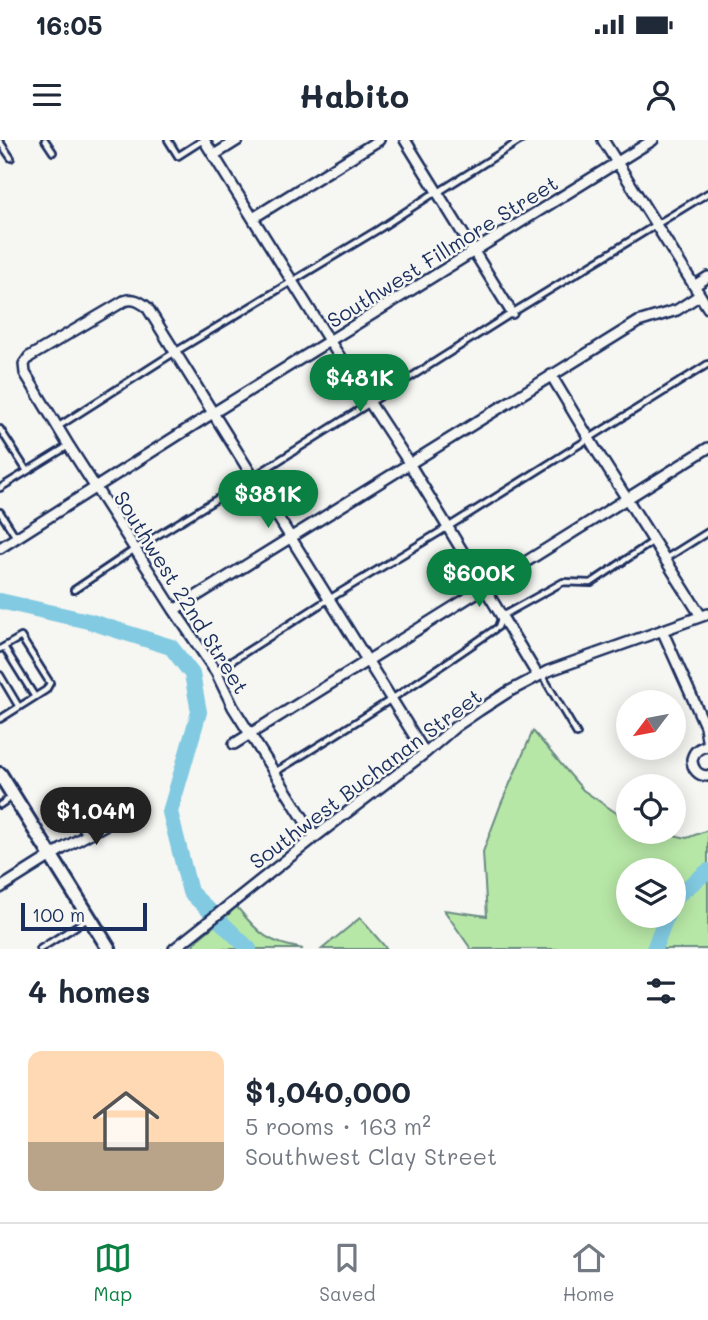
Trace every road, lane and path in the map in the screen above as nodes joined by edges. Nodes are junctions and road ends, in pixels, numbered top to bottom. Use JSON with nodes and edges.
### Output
{"nodes":[{"id":1,"x":45,"y":140,"type":"edge"},
{"id":2,"x":168,"y":140,"type":"edge"},
{"id":3,"x":204,"y":140,"type":"edge"},
{"id":4,"x":238,"y":140,"type":"edge"},
{"id":5,"x":379,"y":140,"type":"edge"},
{"id":6,"x":404,"y":140,"type":"edge"},
{"id":7,"x":521,"y":140,"type":"edge"},
{"id":8,"x":603,"y":140,"type":"edge"},
{"id":9,"x":653,"y":140,"type":"edge"},
{"id":10,"x":0,"y":142,"type":"edge"},
{"id":11,"x":54,"y":152,"type":"dead end"},
{"id":12,"x":214,"y":155,"type":"junction"},
{"id":13,"x":11,"y":158,"type":"dead end"},
{"id":14,"x":617,"y":163,"type":"junction"},
{"id":15,"x":437,"y":193,"type":"junction"},
{"id":16,"x":708,"y":193,"type":"edge"},
{"id":17,"x":253,"y":218,"type":"junction"},
{"id":18,"x":657,"y":226,"type":"junction"},
{"id":19,"x":474,"y":252,"type":"junction"},
{"id":20,"x":708,"y":277,"type":"edge"},
{"id":21,"x":292,"y":281,"type":"junction"},
{"id":22,"x":694,"y":286,"type":"junction"},
{"id":23,"x":700,"y":295,"type":"junction"},
{"id":24,"x":708,"y":308,"type":"edge"},
{"id":25,"x":512,"y":313,"type":"junction"},
{"id":26,"x":330,"y":342,"type":"junction"},
{"id":27,"x":175,"y":352,"type":"junction"},
{"id":28,"x":708,"y":364,"type":"edge"},
{"id":29,"x":551,"y":375,"type":"junction"},
{"id":30,"x":371,"y":403,"type":"junction"},
{"id":31,"x":213,"y":413,"type":"junction"},
{"id":32,"x":58,"y":427,"type":"junction"},
{"id":33,"x":0,"y":429,"type":"edge"},
{"id":34,"x":589,"y":439,"type":"junction"},
{"id":35,"x":69,"y":446,"type":"junction"},
{"id":36,"x":708,"y":448,"type":"edge"},
{"id":37,"x":409,"y":464,"type":"junction"},
{"id":38,"x":27,"y":471,"type":"junction"},
{"id":39,"x":253,"y":477,"type":"junction"},
{"id":40,"x":0,"y":488,"type":"edge"},
{"id":41,"x":97,"y":488,"type":"junction"},
{"id":42,"x":627,"y":499,"type":"junction"},
{"id":43,"x":0,"y":512,"type":"edge"},
{"id":44,"x":448,"y":527,"type":"junction"},
{"id":45,"x":708,"y":532,"type":"edge"},
{"id":46,"x":16,"y":537,"type":"junction"},
{"id":47,"x":291,"y":538,"type":"junction"},
{"id":48,"x":653,"y":541,"type":"junction"},
{"id":49,"x":0,"y":548,"type":"edge"},
{"id":50,"x":135,"y":549,"type":"junction"},
{"id":51,"x":664,"y":559,"type":"junction"},
{"id":52,"x":485,"y":587,"type":"junction"},
{"id":53,"x":74,"y":590,"type":"dead end"},
{"id":54,"x":329,"y":599,"type":"junction"},
{"id":55,"x":174,"y":610,"type":"junction"},
{"id":56,"x":704,"y":615,"type":"edge"},
{"id":57,"x":502,"y":616,"type":"junction"},
{"id":58,"x":662,"y":630,"type":"junction"},
{"id":59,"x":2,"y":648,"type":"edge"},
{"id":60,"x":368,"y":661,"type":"junction"},
{"id":61,"x":216,"y":672,"type":"junction"},
{"id":62,"x":540,"y":675,"type":"junction"},
{"id":63,"x":0,"y":676,"type":"edge"},
{"id":64,"x":35,"y":696,"type":"junction"},
{"id":65,"x":392,"y":700,"type":"junction"},
{"id":66,"x":19,"y":707,"type":"junction"},
{"id":67,"x":0,"y":719,"type":"edge"},
{"id":68,"x":578,"y":734,"type":"dead end"},
{"id":69,"x":250,"y":735,"type":"junction"},
{"id":70,"x":234,"y":744,"type":"dead end"},
{"id":71,"x":708,"y":746,"type":"edge"},
{"id":72,"x":425,"y":753,"type":"junction"},
{"id":73,"x":273,"y":773,"type":"junction"},
{"id":74,"x":0,"y":774,"type":"edge"},
{"id":75,"x":708,"y":776,"type":"edge"},
{"id":76,"x":13,"y":796,"type":"junction"},
{"id":77,"x":0,"y":804,"type":"edge"},
{"id":78,"x":126,"y":813,"type":"dead end"},
{"id":79,"x":78,"y":820,"type":"dead end"},
{"id":80,"x":87,"y":835,"type":"junction"},
{"id":81,"x":314,"y":837,"type":"junction"},
{"id":82,"x":51,"y":856,"type":"junction"},
{"id":83,"x":0,"y":888,"type":"edge"},
{"id":84,"x":90,"y":918,"type":"junction"},
{"id":85,"x":177,"y":948,"type":"edge"},
{"id":86,"x":40,"y":949,"type":"edge"},
{"id":87,"x":109,"y":949,"type":"edge"}],
"edges":[{"from":1,"to":11,"type":"lane"},
{"from":2,"to":3,"type":"lane"},
{"from":3,"to":12,"type":"street"},
{"from":4,"to":12,"type":"street"},
{"from":5,"to":17,"type":"street"},
{"from":6,"to":15,"type":"street"},
{"from":7,"to":15,"type":"lane"},
{"from":8,"to":14,"type":"street"},
{"from":9,"to":14,"type":"street","name":"Southwest Fillmore Street"},
{"from":10,"to":13,"type":"lane"},
{"from":12,"to":17,"type":"street"},
{"from":14,"to":18,"type":"street"},
{"from":14,"to":19,"type":"street","name":"Southwest Fillmore Street"},
{"from":15,"to":19,"type":"street"},
{"from":15,"to":21,"type":"lane"},
{"from":16,"to":18,"type":"lane"},
{"from":17,"to":21,"type":"street"},
{"from":18,"to":22,"type":"street"},
{"from":18,"to":25,"type":"lane"},
{"from":19,"to":25,"type":"street"},
{"from":19,"to":26,"type":"street","name":"Southwest Fillmore Street"},
{"from":20,"to":22,"type":"street"},
{"from":21,"to":26,"type":"street"},
{"from":21,"to":27,"type":"lane"},
{"from":22,"to":23,"type":"street"},
{"from":23,"to":24,"type":"street"},
{"from":23,"to":29,"type":"street"},
{"from":25,"to":30,"type":"lane"},
{"from":26,"to":30,"type":"street"},
{"from":26,"to":31,"type":"street","name":"Southwest Fillmore Street"},
{"from":27,"to":31,"type":"street"},
{"from":27,"to":32,"type":"lane"},
{"from":27,"to":32,"type":"street","name":"Southwest 22nd Street"},
{"from":28,"to":34,"type":"lane"},
{"from":29,"to":34,"type":"street"},
{"from":29,"to":37,"type":"street"},
{"from":30,"to":37,"type":"street"},
{"from":30,"to":39,"type":"lane"},
{"from":31,"to":39,"type":"street"},
{"from":31,"to":41,"type":"street","name":"Southwest Fillmore Street"},
{"from":32,"to":35,"type":"street","name":"Southwest 22nd Street"},
{"from":33,"to":38,"type":"lane"},
{"from":34,"to":42,"type":"street"},
{"from":34,"to":44,"type":"lane"},
{"from":35,"to":38,"type":"lane"},
{"from":35,"to":41,"type":"street","name":"Southwest 22nd Street"},
{"from":36,"to":42,"type":"street"},
{"from":37,"to":44,"type":"street"},
{"from":37,"to":47,"type":"street"},
{"from":38,"to":40,"type":"lane"},
{"from":39,"to":47,"type":"street"},
{"from":39,"to":50,"type":"lane"},
{"from":41,"to":46,"type":"street","name":"Southwest Fillmore Street"},
{"from":41,"to":50,"type":"street","name":"Southwest 22nd Street"},
{"from":42,"to":48,"type":"street"},
{"from":42,"to":52,"type":"street"},
{"from":43,"to":46,"type":"lane"},
{"from":44,"to":52,"type":"street"},
{"from":44,"to":54,"type":"lane"},
{"from":45,"to":51,"type":"lane"},
{"from":46,"to":49,"type":"street","name":"Southwest Fillmore Street"},
{"from":47,"to":54,"type":"street"},
{"from":47,"to":55,"type":"street"},
{"from":48,"to":51,"type":"street"},
{"from":48,"to":57,"type":"lane"},
{"from":50,"to":53,"type":"lane"},
{"from":50,"to":55,"type":"street","name":"Southwest 22nd Street"},
{"from":51,"to":56,"type":"street"},
{"from":52,"to":57,"type":"street"},
{"from":52,"to":60,"type":"street"},
{"from":54,"to":60,"type":"street"},
{"from":54,"to":61,"type":"lane"},
{"from":55,"to":61,"type":"street","name":"Southwest 22nd Street"},
{"from":56,"to":58,"type":"street","name":"Southwest Buchanan Street"},
{"from":57,"to":62,"type":"street"},
{"from":57,"to":65,"type":"lane"},
{"from":58,"to":62,"type":"street","name":"Southwest Buchanan Street"},
{"from":58,"to":71,"type":"street"},
{"from":59,"to":64,"type":"lane"},
{"from":59,"to":64,"type":"lane"},
{"from":60,"to":65,"type":"street"},
{"from":60,"to":69,"type":"street"},
{"from":61,"to":69,"type":"street","name":"Southwest 22nd Street"},
{"from":62,"to":68,"type":"lane"},
{"from":62,"to":72,"type":"street","name":"Southwest Buchanan Street"},
{"from":63,"to":66,"type":"lane"},
{"from":64,"to":66,"type":"lane"},
{"from":65,"to":72,"type":"street"},
{"from":65,"to":73,"type":"lane"},
{"from":66,"to":67,"type":"lane"},
{"from":69,"to":70,"type":"street"},
{"from":69,"to":73,"type":"street","name":"Southwest 22nd Street"},
{"from":71,"to":75,"type":"street"},
{"from":72,"to":81,"type":"street","name":"Southwest Buchanan Street"},
{"from":73,"to":81,"type":"street","name":"Southwest 22nd Street"},
{"from":74,"to":76,"type":"main road"},
{"from":76,"to":77,"type":"lane"},
{"from":76,"to":82,"type":"main road"},
{"from":78,"to":80,"type":"street"},
{"from":79,"to":80,"type":"lane"},
{"from":80,"to":82,"type":"street"},
{"from":81,"to":85,"type":"street","name":"Southwest Buchanan Street"},
{"from":82,"to":83,"type":"street"},
{"from":82,"to":84,"type":"main road"},
{"from":84,"to":86,"type":"lane"},
{"from":84,"to":87,"type":"main road"}]}
